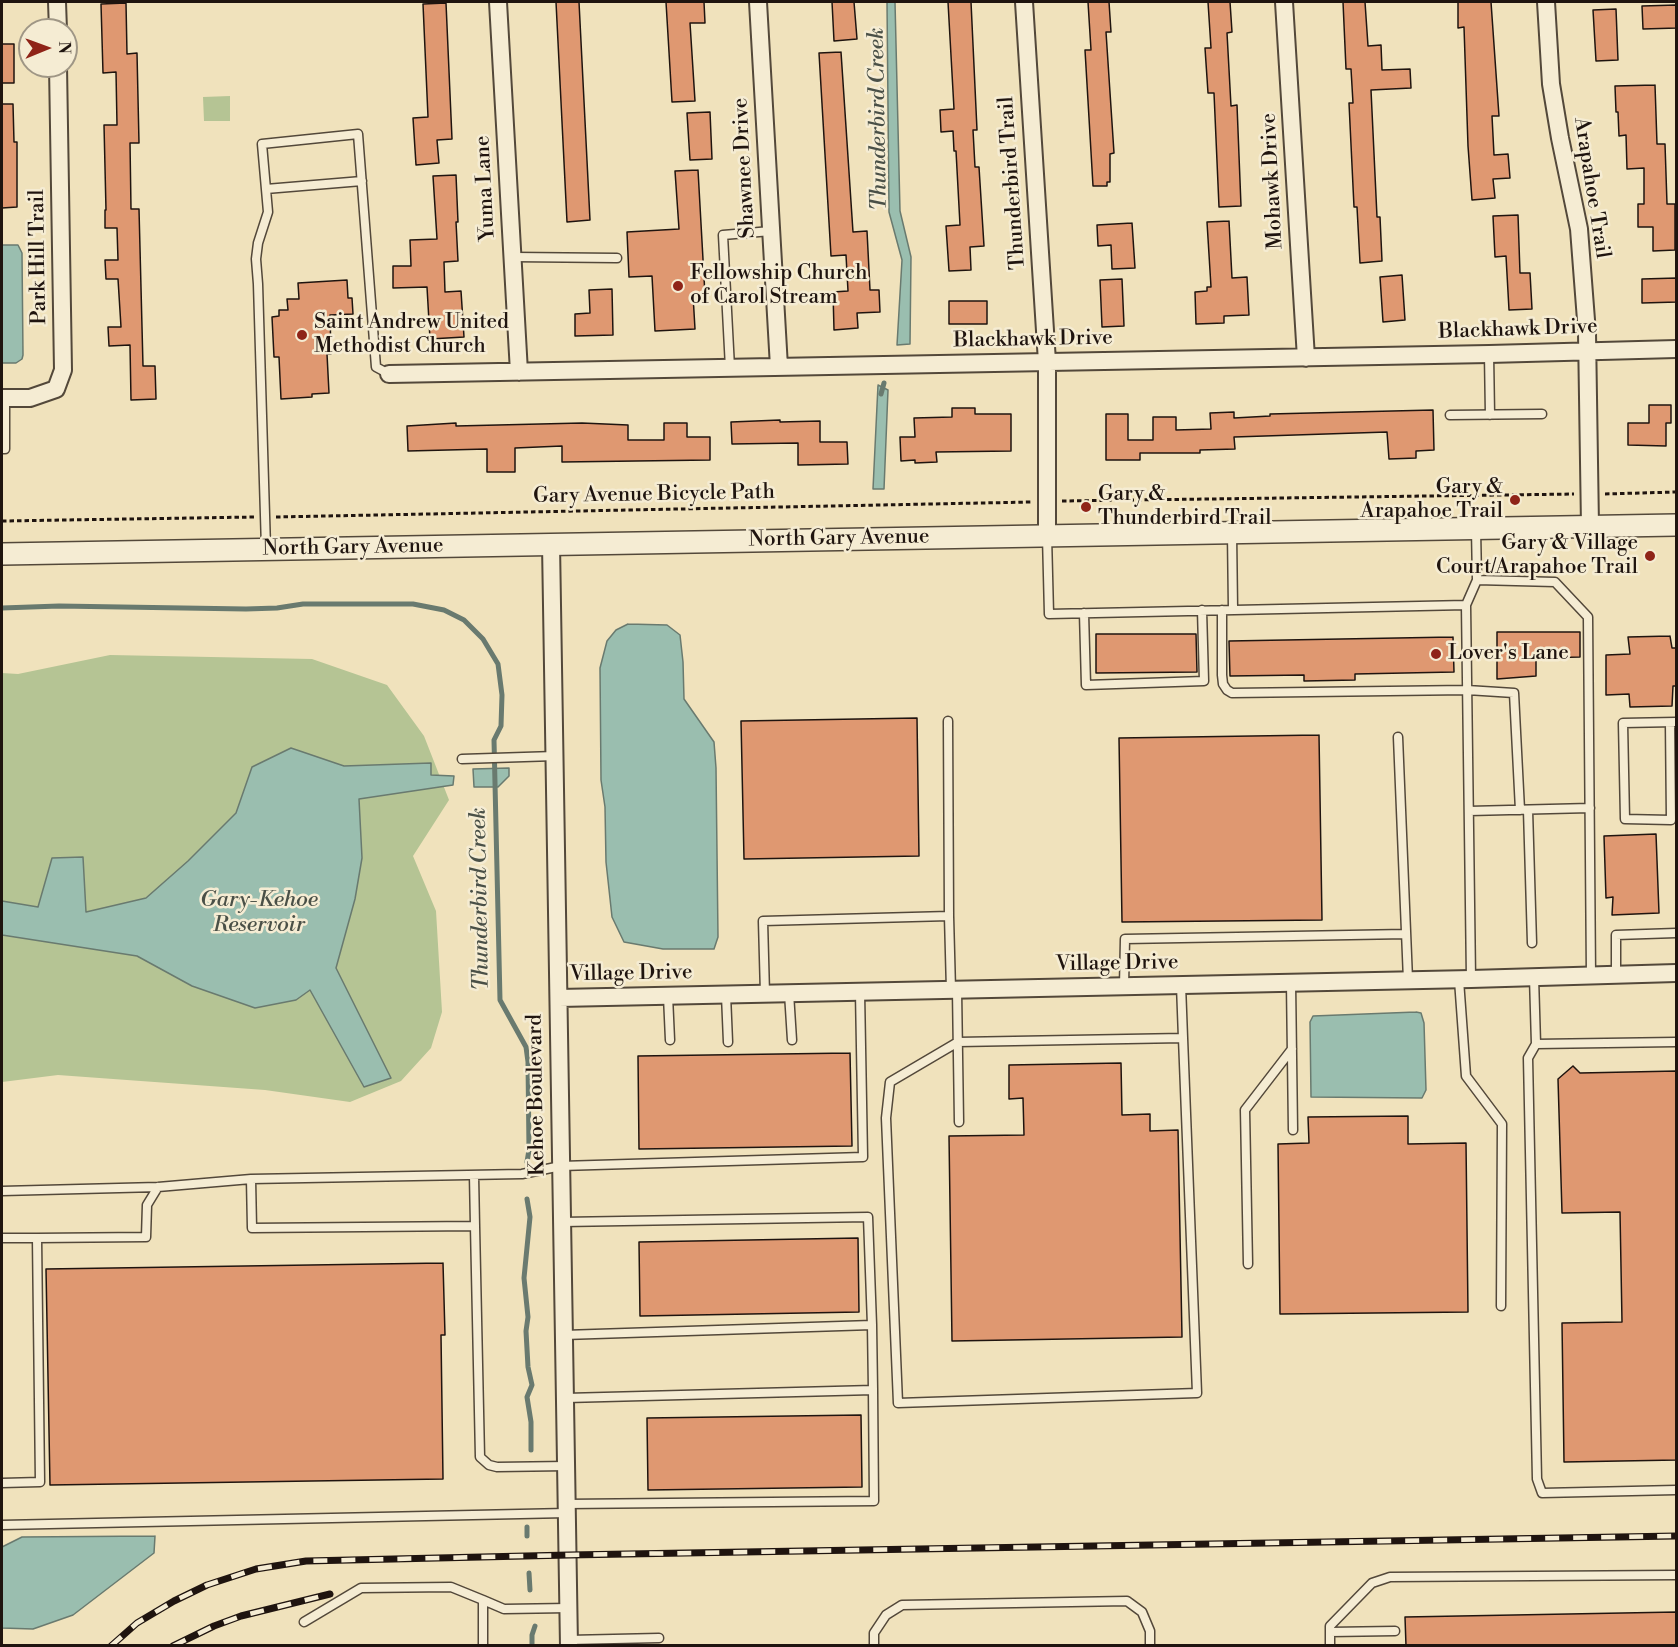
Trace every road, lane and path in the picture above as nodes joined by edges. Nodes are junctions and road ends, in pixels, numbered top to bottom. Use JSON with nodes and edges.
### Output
{"nodes":[{"id":1,"x":57,"y":2,"type":"edge"},
{"id":2,"x":498,"y":2,"type":"edge"},
{"id":3,"x":758,"y":2,"type":"edge"},
{"id":4,"x":1024,"y":2,"type":"edge"},
{"id":5,"x":1284,"y":2,"type":"edge"},
{"id":6,"x":1546,"y":2,"type":"edge"},
{"id":7,"x":57,"y":18,"type":"edge"},
{"id":8,"x":58,"y":78,"type":"edge"},
{"id":9,"x":362,"y":181,"type":"junction"},
{"id":10,"x":266,"y":189,"type":"junction"},
{"id":11,"x":771,"y":231,"type":"junction"},
{"id":12,"x":513,"y":257,"type":"junction"},
{"id":13,"x":617,"y":258,"type":"dead end"},
{"id":14,"x":1677,"y":349,"type":"edge"},
{"id":15,"x":1587,"y":351,"type":"junction"},
{"id":16,"x":1489,"y":354,"type":"junction"},
{"id":17,"x":1306,"y":357,"type":"junction"},
{"id":18,"x":1047,"y":362,"type":"junction"},
{"id":19,"x":779,"y":367,"type":"junction"},
{"id":20,"x":730,"y":368,"type":"junction"},
{"id":21,"x":519,"y":372,"type":"junction"},
{"id":22,"x":389,"y":374,"type":"joint"},
{"id":23,"x":3,"y":398,"type":"edge"},
{"id":24,"x":1542,"y":414,"type":"dead end"},
{"id":25,"x":1450,"y":415,"type":"dead end"},
{"id":26,"x":1490,"y":415,"type":"junction"},
{"id":27,"x":3,"y":449,"type":"edge"},
{"id":28,"x":1677,"y":492,"type":"edge"},
{"id":29,"x":1570,"y":494,"type":"dead end"},
{"id":30,"x":1610,"y":494,"type":"dead end"},
{"id":31,"x":1069,"y":501,"type":"dead end"},
{"id":32,"x":1022,"y":503,"type":"dead end"},
{"id":33,"x":243,"y":517,"type":"dead end"},
{"id":34,"x":288,"y":517,"type":"dead end"},
{"id":35,"x":2,"y":521,"type":"edge"},
{"id":36,"x":1677,"y":525,"type":"edge"},
{"id":37,"x":1590,"y":526,"type":"junction"},
{"id":38,"x":1476,"y":528,"type":"junction"},
{"id":39,"x":1232,"y":532,"type":"junction"},
{"id":40,"x":1047,"y":536,"type":"junction"},
{"id":41,"x":550,"y":544,"type":"junction"},
{"id":42,"x":266,"y":550,"type":"junction"},
{"id":43,"x":2,"y":554,"type":"edge"},
{"id":44,"x":1477,"y":579,"type":"junction"},
{"id":45,"x":1466,"y":605,"type":"junction"},
{"id":46,"x":1233,"y":609,"type":"junction"},
{"id":47,"x":1202,"y":610,"type":"junction"},
{"id":48,"x":1222,"y":610,"type":"junction"},
{"id":49,"x":1084,"y":613,"type":"junction"},
{"id":50,"x":1467,"y":690,"type":"junction"},
{"id":51,"x":948,"y":721,"type":"dead end"},
{"id":52,"x":1673,"y":722,"type":"edge"},
{"id":53,"x":1398,"y":737,"type":"dead end"},
{"id":54,"x":555,"y":756,"type":"junction"},
{"id":55,"x":462,"y":759,"type":"dead end"},
{"id":56,"x":1590,"y":808,"type":"junction"},
{"id":57,"x":1524,"y":810,"type":"junction"},
{"id":58,"x":1469,"y":811,"type":"junction"},
{"id":59,"x":949,"y":916,"type":"junction"},
{"id":60,"x":1677,"y":933,"type":"edge"},
{"id":61,"x":1406,"y":934,"type":"junction"},
{"id":62,"x":1532,"y":943,"type":"dead end"},
{"id":63,"x":1677,"y":973,"type":"edge"},
{"id":64,"x":1616,"y":975,"type":"junction"},
{"id":65,"x":1591,"y":976,"type":"junction"},
{"id":66,"x":1534,"y":977,"type":"junction"},
{"id":67,"x":1465,"y":980,"type":"junction"},
{"id":68,"x":1408,"y":981,"type":"junction"},
{"id":69,"x":1291,"y":983,"type":"junction"},
{"id":70,"x":1181,"y":985,"type":"junction"},
{"id":71,"x":1124,"y":986,"type":"junction"},
{"id":72,"x":954,"y":990,"type":"junction"},
{"id":73,"x":860,"y":992,"type":"junction"},
{"id":74,"x":789,"y":993,"type":"junction"},
{"id":75,"x":726,"y":994,"type":"junction"},
{"id":76,"x":765,"y":994,"type":"junction"},
{"id":77,"x":668,"y":996,"type":"junction"},
{"id":78,"x":559,"y":998,"type":"junction"},
{"id":79,"x":1183,"y":1038,"type":"junction"},
{"id":80,"x":669,"y":1040,"type":"dead end"},
{"id":81,"x":792,"y":1040,"type":"dead end"},
{"id":82,"x":728,"y":1042,"type":"dead end"},
{"id":83,"x":958,"y":1042,"type":"junction"},
{"id":84,"x":1677,"y":1042,"type":"edge"},
{"id":85,"x":1536,"y":1044,"type":"junction"},
{"id":86,"x":1292,"y":1049,"type":"junction"},
{"id":87,"x":958,"y":1122,"type":"dead end"},
{"id":88,"x":1293,"y":1130,"type":"dead end"},
{"id":89,"x":561,"y":1166,"type":"junction"},
{"id":90,"x":474,"y":1175,"type":"junction"},
{"id":91,"x":251,"y":1179,"type":"junction"},
{"id":92,"x":158,"y":1187,"type":"junction"},
{"id":93,"x":2,"y":1191,"type":"edge"},
{"id":94,"x":561,"y":1221,"type":"junction"},
{"id":95,"x":475,"y":1226,"type":"junction"},
{"id":96,"x":2,"y":1238,"type":"edge"},
{"id":97,"x":37,"y":1238,"type":"junction"},
{"id":98,"x":1248,"y":1264,"type":"dead end"},
{"id":99,"x":1501,"y":1306,"type":"dead end"},
{"id":100,"x":872,"y":1325,"type":"junction"},
{"id":101,"x":564,"y":1335,"type":"junction"},
{"id":102,"x":873,"y":1390,"type":"junction"},
{"id":103,"x":566,"y":1398,"type":"junction"},
{"id":104,"x":567,"y":1466,"type":"junction"},
{"id":105,"x":2,"y":1482,"type":"edge"},
{"id":106,"x":1677,"y":1490,"type":"edge"},
{"id":107,"x":566,"y":1508,"type":"junction"},
{"id":108,"x":2,"y":1525,"type":"edge"},
{"id":109,"x":1677,"y":1575,"type":"edge"},
{"id":110,"x":483,"y":1600,"type":"junction"},
{"id":111,"x":568,"y":1608,"type":"junction"},
{"id":112,"x":304,"y":1622,"type":"dead end"},
{"id":113,"x":1395,"y":1631,"type":"dead end"},
{"id":114,"x":1330,"y":1632,"type":"junction"},
{"id":115,"x":659,"y":1638,"type":"dead end"},
{"id":116,"x":569,"y":1643,"type":"edge"},
{"id":117,"x":483,"y":1646,"type":"edge"},
{"id":118,"x":874,"y":1646,"type":"edge"},
{"id":119,"x":1150,"y":1646,"type":"edge"},
{"id":120,"x":1330,"y":1646,"type":"edge"}],
"edges":[{"from":1,"to":7,"type":"street"},
{"from":2,"to":12,"type":"street","name":"Yuma Lane"},
{"from":3,"to":11,"type":"street","name":"Shawnee Drive"},
{"from":4,"to":18,"type":"street","name":"Thunderbird Trail"},
{"from":5,"to":17,"type":"street","name":"Mohawk Drive"},
{"from":6,"to":15,"type":"street","name":"Arapahoe Trail"},
{"from":8,"to":23,"type":"street","name":"Park Hill Trail"},
{"from":9,"to":10,"type":"lane"},
{"from":9,"to":10,"type":"lane"},
{"from":9,"to":22,"type":"lane"},
{"from":10,"to":42,"type":"lane"},
{"from":11,"to":19,"type":"street","name":"Shawnee Drive"},
{"from":11,"to":20,"type":"lane"},
{"from":12,"to":13,"type":"lane"},
{"from":12,"to":21,"type":"street","name":"Yuma Lane"},
{"from":14,"to":15,"type":"street","name":"Blackhawk Drive"},
{"from":15,"to":16,"type":"street","name":"Blackhawk Drive"},
{"from":15,"to":37,"type":"street","name":"Arapahoe Trail"},
{"from":16,"to":17,"type":"street","name":"Blackhawk Drive"},
{"from":16,"to":26,"type":"lane"},
{"from":17,"to":18,"type":"street","name":"Blackhawk Drive"},
{"from":18,"to":19,"type":"street","name":"Blackhawk Drive"},
{"from":18,"to":40,"type":"street","name":"Thunderbird Trail"},
{"from":19,"to":20,"type":"street","name":"Blackhawk Drive"},
{"from":20,"to":21,"type":"street","name":"Blackhawk Drive"},
{"from":21,"to":22,"type":"street","name":"Blackhawk Drive"},
{"from":23,"to":27,"type":"lane"},
{"from":24,"to":26,"type":"lane"},
{"from":25,"to":26,"type":"lane"},
{"from":28,"to":30,"type":"path"},
{"from":29,"to":31,"type":"path"},
{"from":32,"to":34,"type":"path","name":"Gary Avenue Bicycle Path"},
{"from":33,"to":35,"type":"path"},
{"from":36,"to":37,"type":"street","name":"North Gary Avenue"},
{"from":37,"to":38,"type":"street","name":"North Gary Avenue"},
{"from":38,"to":39,"type":"street","name":"North Gary Avenue"},
{"from":38,"to":44,"type":"lane"},
{"from":39,"to":40,"type":"street","name":"North Gary Avenue"},
{"from":39,"to":46,"type":"lane"},
{"from":40,"to":41,"type":"street","name":"North Gary Avenue"},
{"from":40,"to":49,"type":"lane"},
{"from":41,"to":42,"type":"street","name":"North Gary Avenue"},
{"from":41,"to":54,"type":"street","name":"Kehoe Boulevard"},
{"from":42,"to":43,"type":"street","name":"North Gary Avenue"},
{"from":44,"to":45,"type":"lane"},
{"from":44,"to":56,"type":"lane"},
{"from":45,"to":46,"type":"lane"},
{"from":45,"to":50,"type":"lane"},
{"from":46,"to":48,"type":"lane"},
{"from":47,"to":48,"type":"lane"},
{"from":47,"to":49,"type":"lane"},
{"from":47,"to":49,"type":"lane"},
{"from":48,"to":50,"type":"lane"},
{"from":50,"to":57,"type":"lane"},
{"from":50,"to":58,"type":"lane"},
{"from":51,"to":59,"type":"lane"},
{"from":52,"to":52,"type":"lane"},
{"from":53,"to":61,"type":"lane"},
{"from":54,"to":55,"type":"lane"},
{"from":54,"to":78,"type":"street","name":"Kehoe Boulevard"},
{"from":56,"to":57,"type":"lane"},
{"from":56,"to":65,"type":"lane"},
{"from":57,"to":58,"type":"lane"},
{"from":57,"to":62,"type":"lane"},
{"from":58,"to":67,"type":"lane"},
{"from":59,"to":72,"type":"lane"},
{"from":59,"to":76,"type":"lane"},
{"from":60,"to":64,"type":"lane"},
{"from":61,"to":68,"type":"lane"},
{"from":61,"to":71,"type":"lane"},
{"from":63,"to":64,"type":"street","name":"Village Drive"},
{"from":64,"to":65,"type":"street","name":"Village Drive"},
{"from":65,"to":66,"type":"street","name":"Village Drive"},
{"from":66,"to":67,"type":"street","name":"Village Drive"},
{"from":66,"to":85,"type":"lane"},
{"from":67,"to":68,"type":"street","name":"Village Drive"},
{"from":67,"to":99,"type":"lane"},
{"from":68,"to":69,"type":"street","name":"Village Drive"},
{"from":69,"to":70,"type":"street","name":"Village Drive"},
{"from":69,"to":86,"type":"lane"},
{"from":70,"to":71,"type":"street","name":"Village Drive"},
{"from":70,"to":79,"type":"lane"},
{"from":71,"to":72,"type":"street","name":"Village Drive"},
{"from":72,"to":73,"type":"street","name":"Village Drive"},
{"from":72,"to":83,"type":"lane"},
{"from":73,"to":74,"type":"street","name":"Village Drive"},
{"from":73,"to":89,"type":"lane"},
{"from":74,"to":76,"type":"street","name":"Village Drive"},
{"from":74,"to":81,"type":"lane"},
{"from":75,"to":76,"type":"street","name":"Village Drive"},
{"from":75,"to":77,"type":"street","name":"Village Drive"},
{"from":75,"to":82,"type":"lane"},
{"from":77,"to":78,"type":"street","name":"Village Drive"},
{"from":77,"to":80,"type":"lane"},
{"from":78,"to":89,"type":"street","name":"Kehoe Boulevard"},
{"from":79,"to":83,"type":"lane"},
{"from":79,"to":83,"type":"lane"},
{"from":83,"to":87,"type":"lane"},
{"from":84,"to":85,"type":"lane"},
{"from":85,"to":106,"type":"lane"},
{"from":86,"to":88,"type":"lane"},
{"from":86,"to":98,"type":"lane"},
{"from":89,"to":90,"type":"lane"},
{"from":89,"to":94,"type":"street","name":"Kehoe Boulevard"},
{"from":90,"to":91,"type":"lane"},
{"from":90,"to":95,"type":"lane"},
{"from":91,"to":92,"type":"lane"},
{"from":91,"to":95,"type":"lane"},
{"from":92,"to":93,"type":"lane"},
{"from":92,"to":97,"type":"lane"},
{"from":94,"to":100,"type":"lane"},
{"from":94,"to":101,"type":"street","name":"Kehoe Boulevard"},
{"from":95,"to":104,"type":"lane"},
{"from":96,"to":97,"type":"lane"},
{"from":97,"to":105,"type":"lane"},
{"from":100,"to":101,"type":"lane"},
{"from":100,"to":102,"type":"lane"},
{"from":101,"to":103,"type":"street","name":"Kehoe Boulevard"},
{"from":102,"to":103,"type":"lane"},
{"from":102,"to":107,"type":"lane"},
{"from":103,"to":104,"type":"street","name":"Kehoe Boulevard"},
{"from":104,"to":107,"type":"street","name":"Kehoe Boulevard"},
{"from":107,"to":108,"type":"lane"},
{"from":107,"to":111,"type":"street","name":"Kehoe Boulevard"},
{"from":109,"to":114,"type":"lane"},
{"from":110,"to":111,"type":"lane"},
{"from":110,"to":112,"type":"lane"},
{"from":110,"to":117,"type":"lane"},
{"from":111,"to":116,"type":"street","name":"Kehoe Boulevard"},
{"from":113,"to":114,"type":"lane"},
{"from":114,"to":120,"type":"lane"},
{"from":115,"to":116,"type":"lane"},
{"from":118,"to":119,"type":"lane"}]}
